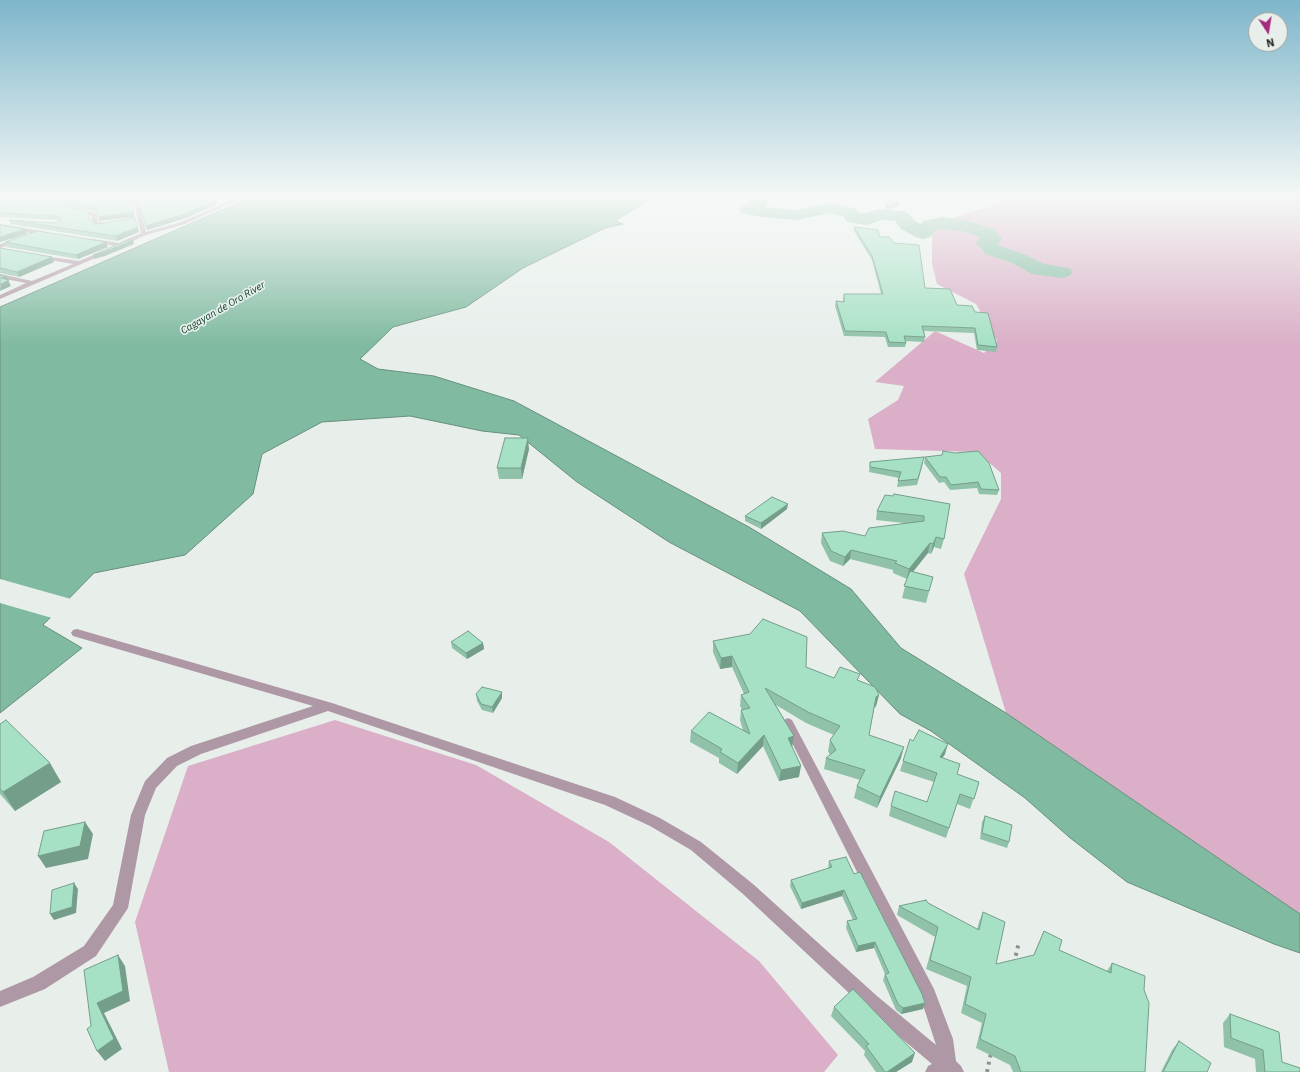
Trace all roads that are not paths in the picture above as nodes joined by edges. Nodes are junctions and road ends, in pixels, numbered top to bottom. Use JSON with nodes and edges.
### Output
{"nodes":[{"id":1,"x":120,"y":245,"type":"edge"},
{"id":2,"x":0,"y":248,"type":"edge"},
{"id":3,"x":8,"y":251,"type":"edge"},
{"id":4,"x":30,"y":255,"type":"edge"},
{"id":5,"x":80,"y":262,"type":"junction"},
{"id":6,"x":0,"y":276,"type":"edge"},
{"id":7,"x":33,"y":283,"type":"junction"},
{"id":8,"x":0,"y":297,"type":"edge"},
{"id":9,"x":77,"y":633,"type":"dead end"},
{"id":10,"x":328,"y":706,"type":"junction"},
{"id":11,"x":788,"y":723,"type":"edge"},
{"id":12,"x":0,"y":999,"type":"edge"},
{"id":13,"x":946,"y":1070,"type":"edge"}],
"edges":[{"from":1,"to":5,"type":"street"},
{"from":2,"to":3,"type":"street"},
{"from":4,"to":5,"type":"street"},
{"from":5,"to":7,"type":"street"},
{"from":6,"to":7,"type":"street"},
{"from":7,"to":8,"type":"street"},
{"from":9,"to":10,"type":"street"},
{"from":10,"to":12,"type":"street"},
{"from":10,"to":13,"type":"street"},
{"from":11,"to":13,"type":"street"}]}
